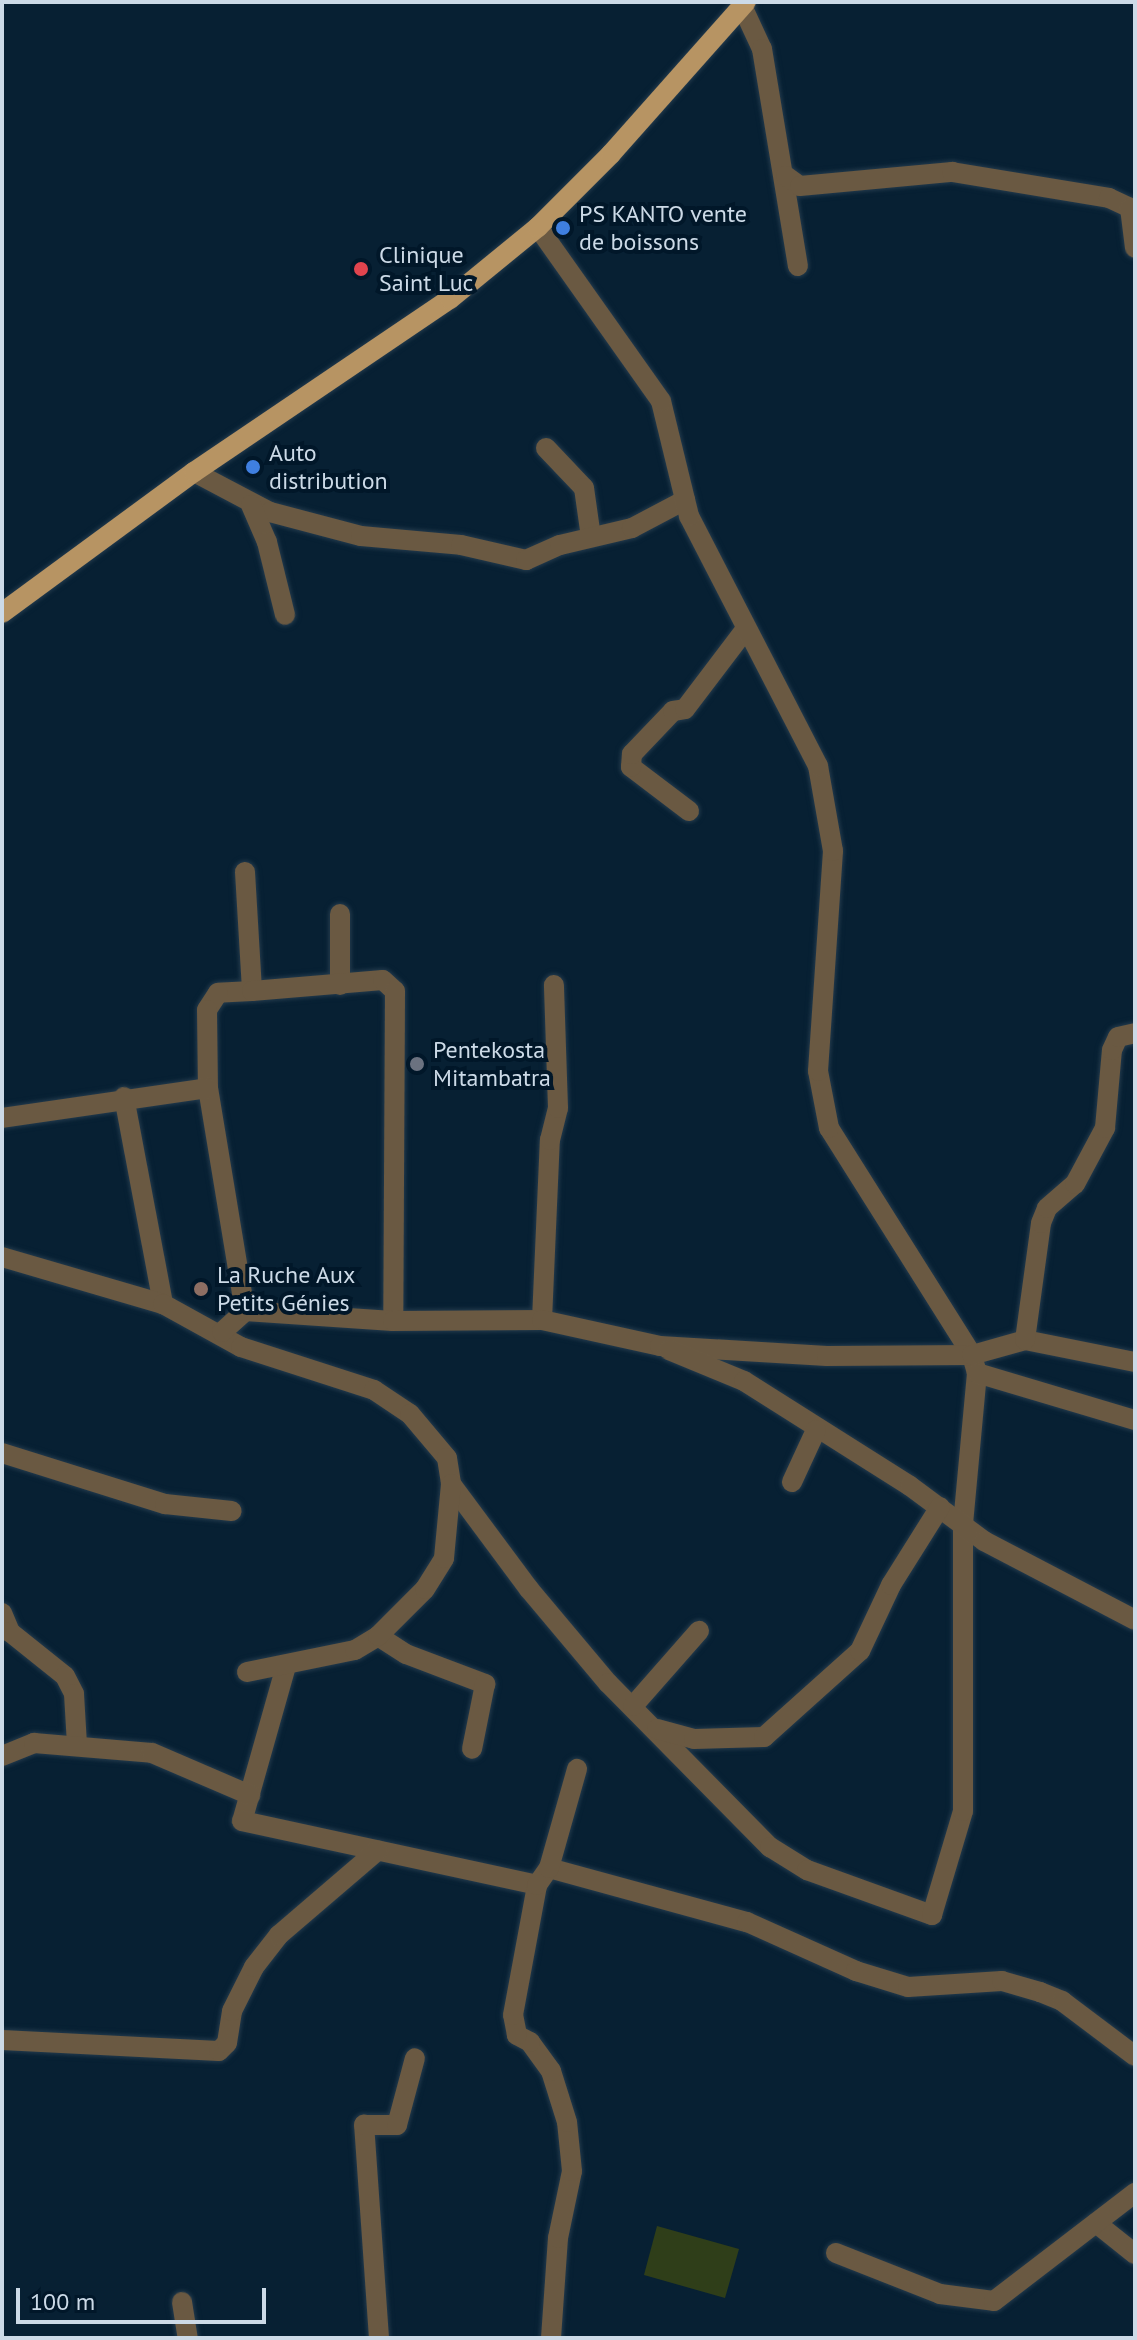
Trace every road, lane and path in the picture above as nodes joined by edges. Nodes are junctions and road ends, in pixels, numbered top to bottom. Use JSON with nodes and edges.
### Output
{"nodes":[{"id":1,"x":738,"y":6,"type":"edge"},
{"id":2,"x":786,"y":176,"type":"junction"},
{"id":3,"x":538,"y":227,"type":"junction"},
{"id":4,"x":1135,"y":248,"type":"edge"},
{"id":5,"x":798,"y":266,"type":"dead end"},
{"id":6,"x":546,"y":448,"type":"dead end"},
{"id":7,"x":194,"y":472,"type":"junction"},
{"id":8,"x":685,"y":500,"type":"junction"},
{"id":9,"x":251,"y":505,"type":"junction"},
{"id":10,"x":591,"y":537,"type":"junction"},
{"id":11,"x":2,"y":613,"type":"edge"},
{"id":12,"x":285,"y":615,"type":"dead end"},
{"id":13,"x":745,"y":630,"type":"junction"},
{"id":14,"x":689,"y":811,"type":"dead end"},
{"id":15,"x":245,"y":872,"type":"dead end"},
{"id":16,"x":340,"y":914,"type":"dead end"},
{"id":17,"x":340,"y":985,"type":"junction"},
{"id":18,"x":554,"y":985,"type":"dead end"},
{"id":19,"x":252,"y":991,"type":"junction"},
{"id":20,"x":1135,"y":1033,"type":"edge"},
{"id":21,"x":208,"y":1088,"type":"junction"},
{"id":22,"x":124,"y":1097,"type":"junction"},
{"id":23,"x":2,"y":1118,"type":"edge"},
{"id":24,"x":2,"y":1257,"type":"edge"},
{"id":25,"x":163,"y":1304,"type":"junction"},
{"id":26,"x":245,"y":1311,"type":"junction"},
{"id":27,"x":542,"y":1320,"type":"junction"},
{"id":28,"x":393,"y":1321,"type":"junction"},
{"id":29,"x":222,"y":1332,"type":"junction"},
{"id":30,"x":1025,"y":1340,"type":"junction"},
{"id":31,"x":660,"y":1346,"type":"junction"},
{"id":32,"x":1135,"y":1362,"type":"edge"},
{"id":33,"x":974,"y":1364,"type":"junction"},
{"id":34,"x":1135,"y":1420,"type":"edge"},
{"id":35,"x":816,"y":1430,"type":"junction"},
{"id":36,"x":2,"y":1453,"type":"edge"},
{"id":37,"x":792,"y":1482,"type":"dead end"},
{"id":38,"x":451,"y":1484,"type":"junction"},
{"id":39,"x":940,"y":1507,"type":"junction"},
{"id":40,"x":232,"y":1511,"type":"dead end"},
{"id":41,"x":963,"y":1524,"type":"junction"},
{"id":42,"x":2,"y":1613,"type":"edge"},
{"id":43,"x":1135,"y":1620,"type":"edge"},
{"id":44,"x":699,"y":1631,"type":"dead end"},
{"id":45,"x":378,"y":1636,"type":"junction"},
{"id":46,"x":286,"y":1666,"type":"junction"},
{"id":47,"x":247,"y":1672,"type":"dead end"},
{"id":48,"x":633,"y":1706,"type":"junction"},
{"id":49,"x":657,"y":1729,"type":"junction"},
{"id":50,"x":77,"y":1745,"type":"junction"},
{"id":51,"x":472,"y":1749,"type":"dead end"},
{"id":52,"x":2,"y":1756,"type":"edge"},
{"id":53,"x":577,"y":1769,"type":"dead end"},
{"id":54,"x":250,"y":1795,"type":"junction"},
{"id":55,"x":378,"y":1850,"type":"junction"},
{"id":56,"x":549,"y":1868,"type":"junction"},
{"id":57,"x":537,"y":1885,"type":"junction"},
{"id":58,"x":2,"y":2040,"type":"edge"},
{"id":59,"x":1135,"y":2056,"type":"edge"},
{"id":60,"x":415,"y":2058,"type":"dead end"},
{"id":61,"x":1135,"y":2193,"type":"edge"},
{"id":62,"x":1096,"y":2223,"type":"junction"},
{"id":63,"x":836,"y":2253,"type":"dead end"},
{"id":64,"x":1135,"y":2254,"type":"edge"},
{"id":65,"x":182,"y":2302,"type":"dead end"},
{"id":66,"x":188,"y":2338,"type":"edge"},
{"id":67,"x":379,"y":2338,"type":"edge"},
{"id":68,"x":551,"y":2338,"type":"edge"}],
"edges":[{"from":1,"to":2,"type":"street"},
{"from":1,"to":3,"type":"main road"},
{"from":2,"to":4,"type":"street"},
{"from":2,"to":5,"type":"street"},
{"from":3,"to":7,"type":"main road"},
{"from":3,"to":8,"type":"street"},
{"from":6,"to":10,"type":"street"},
{"from":7,"to":9,"type":"street"},
{"from":7,"to":11,"type":"main road"},
{"from":8,"to":10,"type":"street"},
{"from":8,"to":13,"type":"street"},
{"from":9,"to":10,"type":"street"},
{"from":9,"to":12,"type":"street"},
{"from":13,"to":14,"type":"street"},
{"from":13,"to":33,"type":"street"},
{"from":15,"to":19,"type":"street"},
{"from":16,"to":17,"type":"street"},
{"from":17,"to":19,"type":"street"},
{"from":17,"to":28,"type":"street"},
{"from":18,"to":27,"type":"street"},
{"from":19,"to":21,"type":"street"},
{"from":20,"to":30,"type":"street"},
{"from":21,"to":22,"type":"street"},
{"from":21,"to":26,"type":"street"},
{"from":22,"to":23,"type":"street"},
{"from":22,"to":25,"type":"street"},
{"from":24,"to":25,"type":"street"},
{"from":25,"to":29,"type":"street"},
{"from":26,"to":28,"type":"street"},
{"from":26,"to":29,"type":"street"},
{"from":27,"to":28,"type":"street"},
{"from":27,"to":31,"type":"street"},
{"from":29,"to":38,"type":"street"},
{"from":30,"to":32,"type":"street"},
{"from":30,"to":33,"type":"street"},
{"from":31,"to":33,"type":"street"},
{"from":31,"to":35,"type":"street"},
{"from":33,"to":34,"type":"street"},
{"from":33,"to":41,"type":"street"},
{"from":35,"to":37,"type":"street"},
{"from":35,"to":39,"type":"street"},
{"from":36,"to":40,"type":"street"},
{"from":38,"to":45,"type":"street"},
{"from":38,"to":48,"type":"street"},
{"from":39,"to":41,"type":"street"},
{"from":39,"to":49,"type":"street"},
{"from":41,"to":43,"type":"street"},
{"from":41,"to":49,"type":"street"},
{"from":42,"to":50,"type":"street"},
{"from":44,"to":48,"type":"street"},
{"from":45,"to":46,"type":"street"},
{"from":45,"to":51,"type":"street"},
{"from":46,"to":47,"type":"street"},
{"from":46,"to":54,"type":"street"},
{"from":48,"to":49,"type":"street"},
{"from":50,"to":52,"type":"street"},
{"from":50,"to":54,"type":"street"},
{"from":53,"to":56,"type":"street"},
{"from":54,"to":55,"type":"street"},
{"from":55,"to":57,"type":"street"},
{"from":55,"to":58,"type":"street"},
{"from":56,"to":57,"type":"street"},
{"from":56,"to":59,"type":"street"},
{"from":57,"to":68,"type":"street"},
{"from":60,"to":67,"type":"street"},
{"from":61,"to":62,"type":"street"},
{"from":62,"to":63,"type":"street"},
{"from":62,"to":64,"type":"street"},
{"from":65,"to":66,"type":"street"}]}
